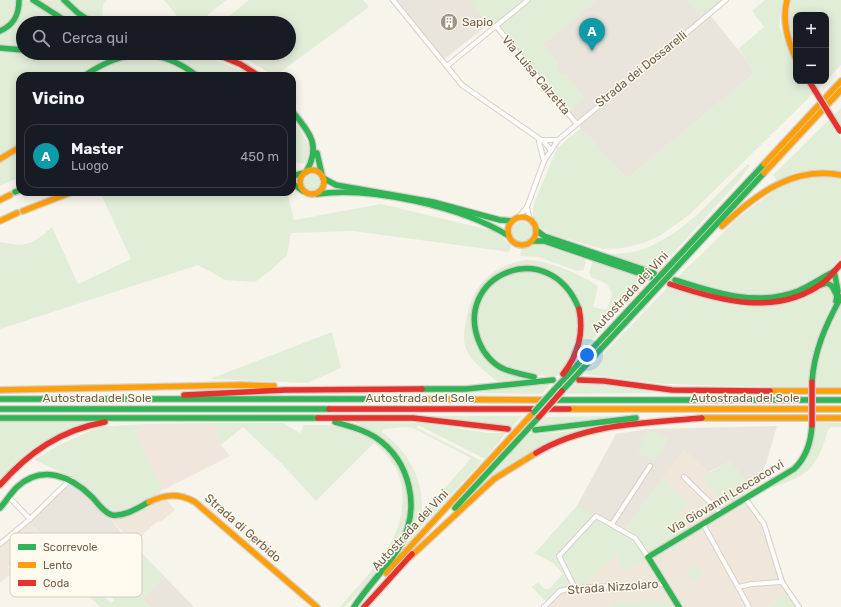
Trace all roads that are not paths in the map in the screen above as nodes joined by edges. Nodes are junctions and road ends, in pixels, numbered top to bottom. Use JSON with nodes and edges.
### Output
{"nodes":[{"id":1,"x":19,"y":0,"type":"edge"},
{"id":2,"x":33,"y":0,"type":"edge"},
{"id":3,"x":64,"y":0,"type":"edge"},
{"id":4,"x":394,"y":0,"type":"edge"},
{"id":5,"x":528,"y":0,"type":"edge"},
{"id":6,"x":726,"y":0,"type":"edge"},
{"id":7,"x":787,"y":0,"type":"edge"},
{"id":8,"x":16,"y":16,"type":"edge"},
{"id":9,"x":58,"y":16,"type":"edge"},
{"id":10,"x":82,"y":16,"type":"edge"},
{"id":11,"x":16,"y":17,"type":"edge"},
{"id":12,"x":496,"y":26,"type":"junction"},
{"id":13,"x":0,"y":31,"type":"edge"},
{"id":14,"x":0,"y":48,"type":"edge"},
{"id":15,"x":16,"y":49,"type":"edge"},
{"id":16,"x":793,"y":52,"type":"edge"},
{"id":17,"x":112,"y":60,"type":"edge"},
{"id":18,"x":174,"y":60,"type":"edge"},
{"id":19,"x":230,"y":60,"type":"edge"},
{"id":20,"x":447,"y":66,"type":"junction"},
{"id":21,"x":90,"y":72,"type":"edge"},
{"id":22,"x":192,"y":72,"type":"edge"},
{"id":23,"x":253,"y":72,"type":"edge"},
{"id":24,"x":841,"y":81,"type":"edge"},
{"id":25,"x":811,"y":84,"type":"edge"},
{"id":26,"x":841,"y":90,"type":"edge"},
{"id":27,"x":296,"y":116,"type":"edge"},
{"id":28,"x":576,"y":123,"type":"junction"},
{"id":29,"x":841,"y":131,"type":"edge"},
{"id":30,"x":539,"y":140,"type":"junction"},
{"id":31,"x":558,"y":140,"type":"junction"},
{"id":32,"x":315,"y":148,"type":"junction"},
{"id":33,"x":16,"y":149,"type":"edge"},
{"id":34,"x":550,"y":149,"type":"junction"},
{"id":35,"x":0,"y":159,"type":"edge"},
{"id":36,"x":544,"y":161,"type":"junction"},
{"id":37,"x":305,"y":173,"type":"junction"},
{"id":38,"x":296,"y":175,"type":"edge"},
{"id":39,"x":841,"y":175,"type":"edge"},
{"id":40,"x":322,"y":176,"type":"junction"},
{"id":41,"x":296,"y":186,"type":"edge"},
{"id":42,"x":303,"y":191,"type":"junction"},
{"id":43,"x":15,"y":192,"type":"edge"},
{"id":44,"x":317,"y":194,"type":"junction"},
{"id":45,"x":62,"y":196,"type":"edge"},
{"id":46,"x":0,"y":200,"type":"edge"},
{"id":47,"x":527,"y":207,"type":"junction"},
{"id":48,"x":518,"y":218,"type":"junction"},
{"id":49,"x":530,"y":220,"type":"junction"},
{"id":50,"x":512,"y":221,"type":"junction"},
{"id":51,"x":0,"y":222,"type":"edge"},
{"id":52,"x":536,"y":230,"type":"junction"},
{"id":53,"x":509,"y":236,"type":"junction"},
{"id":54,"x":533,"y":241,"type":"junction"},
{"id":55,"x":841,"y":264,"type":"edge"},
{"id":56,"x":834,"y":271,"type":"junction"},
{"id":57,"x":841,"y":275,"type":"edge"},
{"id":58,"x":819,"y":285,"type":"junction"},
{"id":59,"x":655,"y":291,"type":"junction"},
{"id":60,"x":841,"y":297,"type":"edge"},
{"id":61,"x":834,"y":306,"type":"junction"},
{"id":62,"x":832,"y":312,"type":"junction"},
{"id":63,"x":579,"y":380,"type":"dead end"},
{"id":64,"x":0,"y":390,"type":"edge"},
{"id":65,"x":352,"y":390,"type":"junction"},
{"id":66,"x":841,"y":391,"type":"edge"},
{"id":67,"x":550,"y":392,"type":"junction"},
{"id":68,"x":0,"y":399,"type":"edge"},
{"id":69,"x":140,"y":399,"type":"junction"},
{"id":70,"x":841,"y":400,"type":"edge"},
{"id":71,"x":0,"y":409,"type":"edge"},
{"id":72,"x":841,"y":409,"type":"edge"},
{"id":73,"x":0,"y":418,"type":"edge"},
{"id":74,"x":702,"y":418,"type":"junction"},
{"id":75,"x":841,"y":418,"type":"edge"},
{"id":76,"x":137,"y":419,"type":"junction"},
{"id":77,"x":289,"y":419,"type":"junction"},
{"id":78,"x":508,"y":429,"type":"dead end"},
{"id":79,"x":535,"y":430,"type":"dead end"},
{"id":80,"x":650,"y":466,"type":"dead end"},
{"id":81,"x":684,"y":477,"type":"dead end"},
{"id":82,"x":71,"y":479,"type":"junction"},
{"id":83,"x":0,"y":484,"type":"edge"},
{"id":84,"x":9,"y":497,"type":"junction"},
{"id":85,"x":745,"y":498,"type":"junction"},
{"id":86,"x":0,"y":508,"type":"edge"},
{"id":87,"x":721,"y":513,"type":"junction"},
{"id":88,"x":30,"y":519,"type":"junction"},
{"id":89,"x":612,"y":524,"type":"junction"},
{"id":90,"x":702,"y":524,"type":"junction"},
{"id":91,"x":13,"y":533,"type":"edge"},
{"id":92,"x":10,"y":536,"type":"edge"},
{"id":93,"x":0,"y":544,"type":"edge"},
{"id":94,"x":410,"y":557,"type":"junction"},
{"id":95,"x":648,"y":557,"type":"junction"},
{"id":96,"x":782,"y":582,"type":"junction"},
{"id":97,"x":664,"y":584,"type":"junction"},
{"id":98,"x":738,"y":587,"type":"junction"},
{"id":99,"x":575,"y":588,"type":"junction"},
{"id":100,"x":315,"y":605,"type":"edge"},
{"id":101,"x":354,"y":607,"type":"edge"},
{"id":102,"x":364,"y":607,"type":"edge"},
{"id":103,"x":544,"y":607,"type":"edge"},
{"id":104,"x":679,"y":607,"type":"edge"},
{"id":105,"x":749,"y":607,"type":"edge"},
{"id":106,"x":799,"y":607,"type":"edge"}],
"edges":[{"from":1,"to":8,"type":"main road"},
{"from":2,"to":9,"type":"main road"},
{"from":3,"to":10,"type":"main road"},
{"from":4,"to":20,"type":"street"},
{"from":5,"to":12,"type":"street"},
{"from":6,"to":28,"type":"street","name":"Strada dei Dossarelli"},
{"from":7,"to":16,"type":"main road"},
{"from":11,"to":13,"type":"main road"},
{"from":12,"to":20,"type":"street"},
{"from":12,"to":28,"type":"street","name":"Via Luisa Calzetta"},
{"from":14,"to":15,"type":"main road"},
{"from":17,"to":21,"type":"main road"},
{"from":18,"to":22,"type":"main road"},
{"from":19,"to":23,"type":"main road"},
{"from":20,"to":30,"type":"street"},
{"from":24,"to":67,"type":"main road","name":"Autostrada dei Vini"},
{"from":25,"to":29,"type":"main road","bridge":true},
{"from":26,"to":59,"type":"main road","name":"Autostrada dei Vini"},
{"from":27,"to":32,"type":"main road"},
{"from":28,"to":31,"type":"street","name":"Strada dei Dossarelli"},
{"from":30,"to":31,"type":"street"},
{"from":30,"to":34,"type":"street"},
{"from":30,"to":36,"type":"street"},
{"from":31,"to":34,"type":"street","name":"Strada dei Dossarelli"},
{"from":32,"to":37,"type":"main road"},
{"from":32,"to":40,"type":"main road"},
{"from":33,"to":35,"type":"main road"},
{"from":34,"to":36,"type":"street","name":"Strada dei Dossarelli"},
{"from":36,"to":47,"type":"street","name":"Strada dei Dossarelli"},
{"from":37,"to":38,"type":"main road"},
{"from":37,"to":40,"type":"main road"},
{"from":37,"to":42,"type":"main road"},
{"from":39,"to":59,"type":"main road"},
{"from":40,"to":44,"type":"main road"},
{"from":40,"to":50,"type":"main road"},
{"from":41,"to":42,"type":"main road"},
{"from":42,"to":44,"type":"main road"},
{"from":43,"to":46,"type":"main road"},
{"from":44,"to":53,"type":"main road"},
{"from":45,"to":51,"type":"main road"},
{"from":47,"to":48,"type":"street"},
{"from":47,"to":49,"type":"street"},
{"from":48,"to":49,"type":"main road"},
{"from":48,"to":50,"type":"main road"},
{"from":49,"to":52,"type":"main road"},
{"from":50,"to":53,"type":"main road"},
{"from":52,"to":54,"type":"main road"},
{"from":52,"to":54,"type":"main road"},
{"from":53,"to":54,"type":"main road"},
{"from":55,"to":56,"type":"main road"},
{"from":56,"to":57,"type":"main road"},
{"from":56,"to":58,"type":"main road"},
{"from":56,"to":58,"type":"main road"},
{"from":56,"to":61,"type":"main road"},
{"from":58,"to":61,"type":"main road"},
{"from":59,"to":94,"type":"main road","name":"Autostrada dei Vini","bridge":true},
{"from":60,"to":62,"type":"main road","name":"Via Giovanni Leccacorvi"},
{"from":61,"to":62,"type":"street"},
{"from":62,"to":85,"type":"main road","name":"Via Giovanni Leccacorvi","bridge":true},
{"from":63,"to":66,"type":"main road"},
{"from":64,"to":65,"type":"main road"},
{"from":65,"to":67,"type":"main road"},
{"from":65,"to":69,"type":"main road"},
{"from":67,"to":101,"type":"main road","name":"Autostrada dei Vini","bridge":true},
{"from":68,"to":69,"type":"main road","name":"Autostrada del Sole"},
{"from":69,"to":70,"type":"main road","name":"Autostrada del Sole"},
{"from":71,"to":72,"type":"main road","name":"Autostrada del Sole"},
{"from":73,"to":76,"type":"main road"},
{"from":74,"to":75,"type":"main road"},
{"from":74,"to":79,"type":"main road"},
{"from":74,"to":94,"type":"main road"},
{"from":76,"to":77,"type":"main road"},
{"from":76,"to":83,"type":"main road"},
{"from":77,"to":78,"type":"main road"},
{"from":77,"to":101,"type":"main road"},
{"from":80,"to":89,"type":"street"},
{"from":81,"to":87,"type":"street"},
{"from":82,"to":84,"type":"main road"},
{"from":82,"to":88,"type":"street"},
{"from":82,"to":100,"type":"main road","name":"Strada di Gerbido"},
{"from":84,"to":86,"type":"main road"},
{"from":84,"to":88,"type":"street"},
{"from":85,"to":87,"type":"main road","name":"Via Giovanni Leccacorvi"},
{"from":85,"to":96,"type":"street"},
{"from":87,"to":90,"type":"main road","name":"Via Giovanni Leccacorvi"},
{"from":88,"to":91,"type":"street"},
{"from":89,"to":95,"type":"street"},
{"from":89,"to":99,"type":"street"},
{"from":90,"to":95,"type":"main road","name":"Via Giovanni Leccacorvi"},
{"from":90,"to":98,"type":"street"},
{"from":92,"to":93,"type":"street"},
{"from":94,"to":102,"type":"main road","name":"Autostrada dei Vini"},
{"from":95,"to":97,"type":"main road"},
{"from":96,"to":98,"type":"street"},
{"from":96,"to":106,"type":"street"},
{"from":97,"to":99,"type":"street","name":"Strada Nizzolaro"},
{"from":97,"to":104,"type":"main road"},
{"from":98,"to":105,"type":"street"},
{"from":99,"to":103,"type":"street","name":"Strada Nizzolaro"}]}
